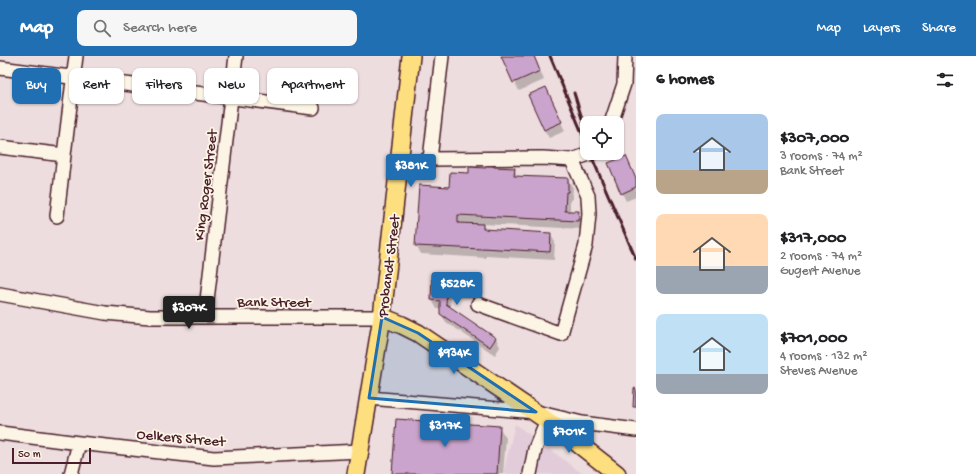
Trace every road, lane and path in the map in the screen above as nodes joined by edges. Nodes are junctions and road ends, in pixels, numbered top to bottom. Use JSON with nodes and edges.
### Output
{"nodes":[{"id":1,"x":76,"y":56,"type":"edge"},
{"id":2,"x":236,"y":56,"type":"edge"},
{"id":3,"x":411,"y":56,"type":"edge"},
{"id":4,"x":442,"y":56,"type":"edge"},
{"id":5,"x":625,"y":56,"type":"edge"},
{"id":6,"x":0,"y":68,"type":"edge"},
{"id":7,"x":75,"y":68,"type":"edge"},
{"id":8,"x":235,"y":68,"type":"edge"},
{"id":9,"x":69,"y":77,"type":"edge"},
{"id":10,"x":124,"y":84,"type":"edge"},
{"id":11,"x":204,"y":94,"type":"edge"},
{"id":12,"x":259,"y":101,"type":"edge"},
{"id":13,"x":71,"y":104,"type":"edge"},
{"id":14,"x":231,"y":104,"type":"edge"},
{"id":15,"x":313,"y":108,"type":"dead end"},
{"id":16,"x":613,"y":116,"type":"edge"},
{"id":17,"x":0,"y":147,"type":"edge"},
{"id":18,"x":64,"y":155,"type":"junction"},
{"id":19,"x":580,"y":157,"type":"edge"},
{"id":20,"x":430,"y":158,"type":"junction"},
{"id":21,"x":572,"y":160,"type":"junction"},
{"id":22,"x":400,"y":161,"type":"junction"},
{"id":23,"x":57,"y":216,"type":"dead end"},
{"id":24,"x":0,"y":294,"type":"edge"},
{"id":25,"x":478,"y":304,"type":"dead end"},
{"id":26,"x":206,"y":317,"type":"junction"},
{"id":27,"x":382,"y":317,"type":"junction"},
{"id":28,"x":369,"y":398,"type":"junction"},
{"id":29,"x":542,"y":416,"type":"junction"},
{"id":30,"x":636,"y":430,"type":"edge"},
{"id":31,"x":0,"y":433,"type":"edge"},
{"id":32,"x":79,"y":443,"type":"junction"},
{"id":33,"x":360,"y":451,"type":"junction"},
{"id":34,"x":71,"y":474,"type":"edge"},
{"id":35,"x":356,"y":474,"type":"edge"},
{"id":36,"x":530,"y":474,"type":"edge"},
{"id":37,"x":617,"y":474,"type":"edge"}],
"edges":[{"from":1,"to":7,"type":"street"},
{"from":2,"to":8,"type":"street","name":"King Roger Street"},
{"from":3,"to":22,"type":"main road","name":"Probandt Street"},
{"from":4,"to":20,"type":"street"},
{"from":5,"to":16,"type":"street"},
{"from":6,"to":9,"type":"street"},
{"from":10,"to":11,"type":"street"},
{"from":12,"to":15,"type":"street"},
{"from":13,"to":18,"type":"street"},
{"from":14,"to":26,"type":"street","name":"King Roger Street"},
{"from":17,"to":18,"type":"street"},
{"from":18,"to":23,"type":"street"},
{"from":19,"to":21,"type":"street"},
{"from":20,"to":21,"type":"street"},
{"from":20,"to":22,"type":"street"},
{"from":21,"to":25,"type":"street"},
{"from":22,"to":27,"type":"main road","name":"Probandt Street"},
{"from":24,"to":26,"type":"street","name":"Bank Street"},
{"from":26,"to":27,"type":"street","name":"Bank Street"},
{"from":27,"to":28,"type":"main road","name":"Probandt Street"},
{"from":27,"to":29,"type":"main road"},
{"from":28,"to":29,"type":"street"},
{"from":28,"to":33,"type":"main road","name":"Probandt Street"},
{"from":29,"to":30,"type":"street"},
{"from":29,"to":36,"type":"street"},
{"from":29,"to":37,"type":"main road"},
{"from":31,"to":32,"type":"street","name":"Oelkers Street"},
{"from":32,"to":33,"type":"street","name":"Oelkers Street"},
{"from":32,"to":34,"type":"street"},
{"from":33,"to":35,"type":"main road","name":"Probandt Street"}]}
